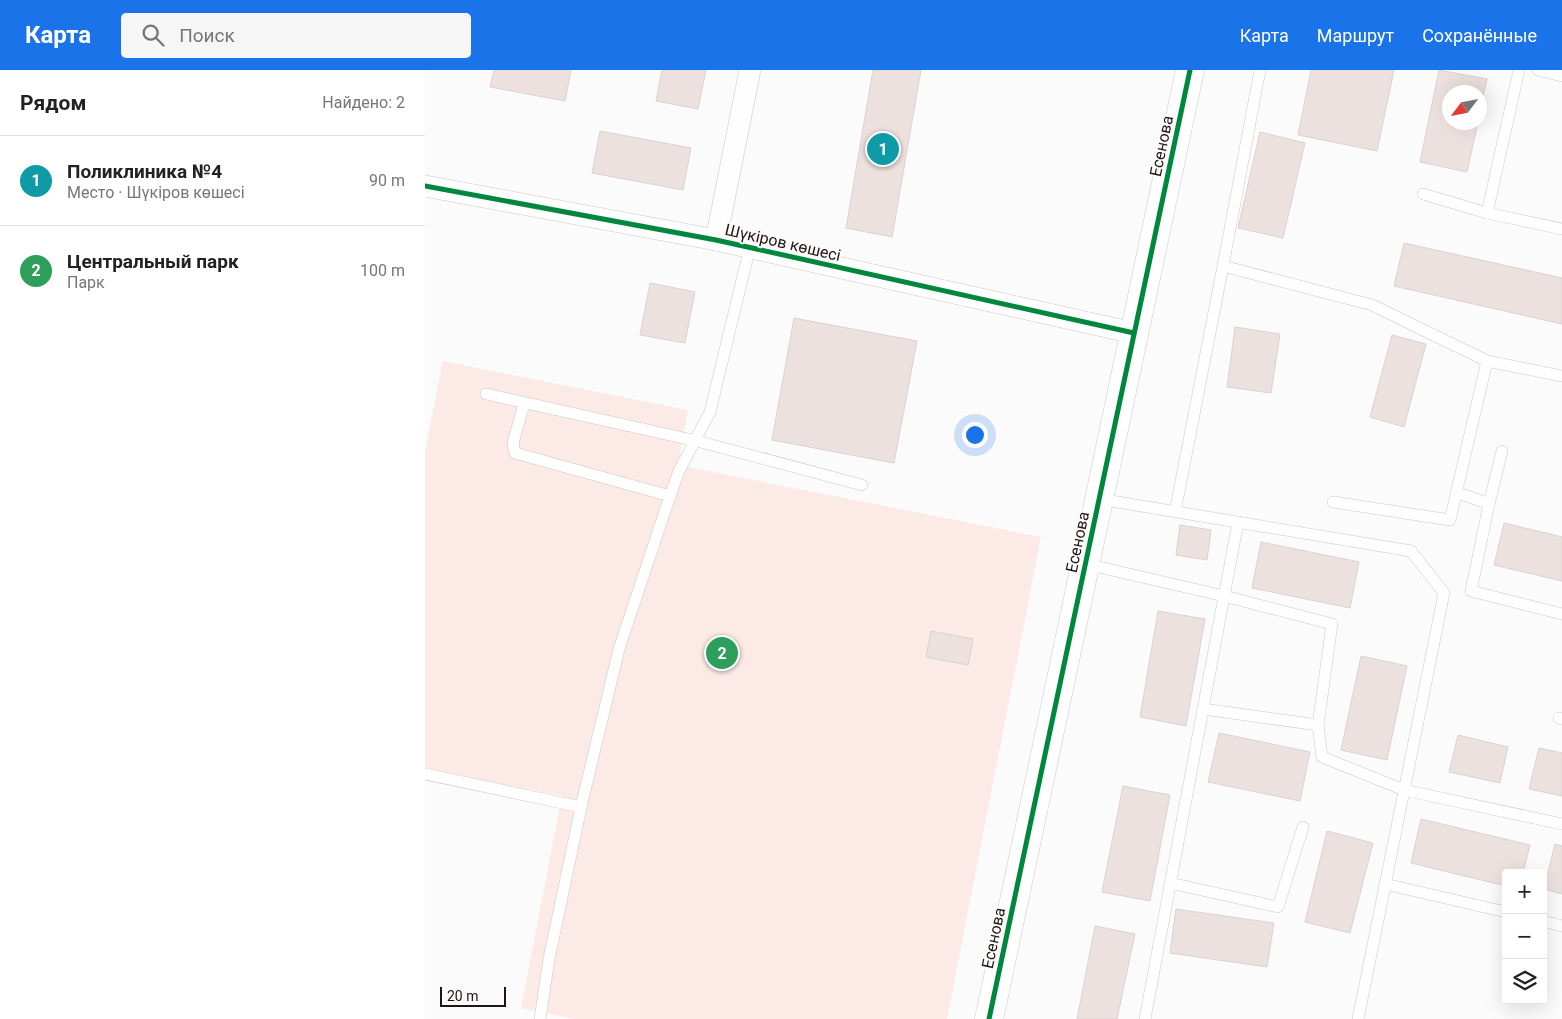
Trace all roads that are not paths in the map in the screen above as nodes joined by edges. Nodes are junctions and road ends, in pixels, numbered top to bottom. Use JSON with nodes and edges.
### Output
{"nodes":[{"id":1,"x":750,"y":70,"type":"edge"},
{"id":2,"x":1190,"y":70,"type":"edge"},
{"id":3,"x":1259,"y":70,"type":"edge"},
{"id":4,"x":1519,"y":70,"type":"edge"},
{"id":5,"x":1538,"y":70,"type":"edge"},
{"id":6,"x":1562,"y":76,"type":"edge"},
{"id":7,"x":425,"y":186,"type":"edge"},
{"id":8,"x":1423,"y":194,"type":"dead end"},
{"id":9,"x":1487,"y":213,"type":"junction"},
{"id":10,"x":1562,"y":229,"type":"edge"},
{"id":11,"x":716,"y":240,"type":"junction"},
{"id":12,"x":750,"y":248,"type":"junction"},
{"id":13,"x":1223,"y":266,"type":"junction"},
{"id":14,"x":1134,"y":333,"type":"junction"},
{"id":15,"x":1487,"y":361,"type":"junction"},
{"id":16,"x":1562,"y":376,"type":"edge"},
{"id":17,"x":486,"y":394,"type":"dead end"},
{"id":18,"x":525,"y":404,"type":"junction"},
{"id":19,"x":697,"y":441,"type":"junction"},
{"id":20,"x":1502,"y":451,"type":"dead end"},
{"id":21,"x":862,"y":485,"type":"dead end"},
{"id":22,"x":1456,"y":492,"type":"junction"},
{"id":23,"x":670,"y":496,"type":"junction"},
{"id":24,"x":1099,"y":499,"type":"junction"},
{"id":25,"x":1333,"y":502,"type":"dead end"},
{"id":26,"x":1489,"y":504,"type":"junction"},
{"id":27,"x":1175,"y":512,"type":"junction"},
{"id":28,"x":1238,"y":522,"type":"junction"},
{"id":29,"x":1085,"y":564,"type":"junction"},
{"id":30,"x":1224,"y":596,"type":"junction"},
{"id":31,"x":1562,"y":614,"type":"edge"},
{"id":32,"x":1203,"y":709,"type":"junction"},
{"id":33,"x":1319,"y":725,"type":"junction"},
{"id":34,"x":425,"y":774,"type":"edge"},
{"id":35,"x":1404,"y":790,"type":"junction"},
{"id":36,"x":581,"y":807,"type":"junction"},
{"id":37,"x":1562,"y":824,"type":"edge"},
{"id":38,"x":1303,"y":827,"type":"dead end"},
{"id":39,"x":1170,"y":883,"type":"junction"},
{"id":40,"x":1385,"y":884,"type":"junction"},
{"id":41,"x":1502,"y":911,"type":"edge"},
{"id":42,"x":1547,"y":922,"type":"edge"},
{"id":43,"x":1562,"y":926,"type":"edge"},
{"id":44,"x":540,"y":1019,"type":"edge"},
{"id":45,"x":989,"y":1019,"type":"edge"},
{"id":46,"x":1145,"y":1019,"type":"edge"},
{"id":47,"x":1358,"y":1019,"type":"edge"}],
"edges":[{"from":1,"to":11,"type":"street"},
{"from":2,"to":14,"type":"street","name":"Есенова"},
{"from":3,"to":13,"type":"lane"},
{"from":4,"to":9,"type":"lane"},
{"from":5,"to":6,"type":"lane"},
{"from":7,"to":11,"type":"street","name":"Шүкіров көшесі"},
{"from":8,"to":9,"type":"lane"},
{"from":9,"to":10,"type":"lane"},
{"from":11,"to":12,"type":"street","name":"Шүкіров көшесі"},
{"from":12,"to":14,"type":"street","name":"Шүкіров көшесі"},
{"from":12,"to":19,"type":"lane"},
{"from":13,"to":15,"type":"lane"},
{"from":13,"to":27,"type":"lane"},
{"from":14,"to":24,"type":"street","name":"Есенова"},
{"from":15,"to":16,"type":"lane"},
{"from":15,"to":22,"type":"lane"},
{"from":17,"to":18,"type":"lane"},
{"from":18,"to":19,"type":"lane"},
{"from":18,"to":23,"type":"lane"},
{"from":19,"to":21,"type":"lane"},
{"from":19,"to":23,"type":"lane"},
{"from":20,"to":26,"type":"lane"},
{"from":22,"to":25,"type":"lane"},
{"from":22,"to":26,"type":"lane"},
{"from":23,"to":36,"type":"lane"},
{"from":24,"to":27,"type":"lane"},
{"from":24,"to":29,"type":"street","name":"Есенова"},
{"from":26,"to":31,"type":"lane"},
{"from":27,"to":28,"type":"lane"},
{"from":28,"to":30,"type":"lane"},
{"from":28,"to":35,"type":"lane"},
{"from":29,"to":30,"type":"lane"},
{"from":29,"to":45,"type":"street","name":"Есенова"},
{"from":30,"to":32,"type":"lane"},
{"from":30,"to":33,"type":"lane"},
{"from":32,"to":33,"type":"lane"},
{"from":32,"to":39,"type":"lane"},
{"from":33,"to":35,"type":"lane"},
{"from":34,"to":36,"type":"lane"},
{"from":35,"to":37,"type":"lane"},
{"from":35,"to":40,"type":"lane"},
{"from":36,"to":44,"type":"lane"},
{"from":38,"to":39,"type":"lane"},
{"from":39,"to":46,"type":"lane"},
{"from":40,"to":41,"type":"lane"},
{"from":40,"to":47,"type":"lane"},
{"from":42,"to":43,"type":"lane"}]}
